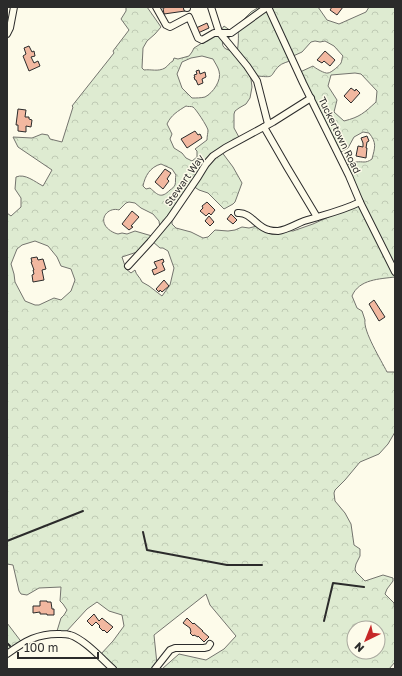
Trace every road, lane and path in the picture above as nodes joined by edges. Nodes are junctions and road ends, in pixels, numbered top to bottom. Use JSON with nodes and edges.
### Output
{"nodes":[{"id":1,"x":14,"y":7,"type":"edge"},
{"id":2,"x":156,"y":7,"type":"edge"},
{"id":3,"x":211,"y":7,"type":"edge"},
{"id":4,"x":268,"y":7,"type":"edge"},
{"id":5,"x":219,"y":32,"type":"junction"},
{"id":6,"x":7,"y":34,"type":"edge"},
{"id":7,"x":311,"y":98,"type":"junction"},
{"id":8,"x":266,"y":125,"type":"junction"},
{"id":9,"x":360,"y":202,"type":"junction"},
{"id":10,"x":238,"y":212,"type":"dead end"},
{"id":11,"x":317,"y":217,"type":"junction"},
{"id":12,"x":128,"y":266,"type":"dead end"},
{"id":13,"x":395,"y":272,"type":"edge"},
{"id":14,"x":210,"y":644,"type":"dead end"},
{"id":15,"x":7,"y":654,"type":"edge"},
{"id":16,"x":113,"y":669,"type":"edge"},
{"id":17,"x":155,"y":669,"type":"edge"}],
"edges":[{"from":1,"to":6,"type":"street"},
{"from":2,"to":5,"type":"street"},
{"from":3,"to":5,"type":"street"},
{"from":4,"to":5,"type":"street"},
{"from":4,"to":7,"type":"street","name":"Tuckertown Road"},
{"from":5,"to":8,"type":"street"},
{"from":7,"to":8,"type":"street","name":"Stewart Way"},
{"from":7,"to":9,"type":"street","name":"Tuckertown Road"},
{"from":8,"to":11,"type":"street"},
{"from":8,"to":12,"type":"street","name":"Stewart Way"},
{"from":9,"to":11,"type":"street"},
{"from":9,"to":13,"type":"street","name":"Tuckertown Road"},
{"from":10,"to":11,"type":"street"},
{"from":14,"to":17,"type":"street"},
{"from":15,"to":16,"type":"street"}]}
